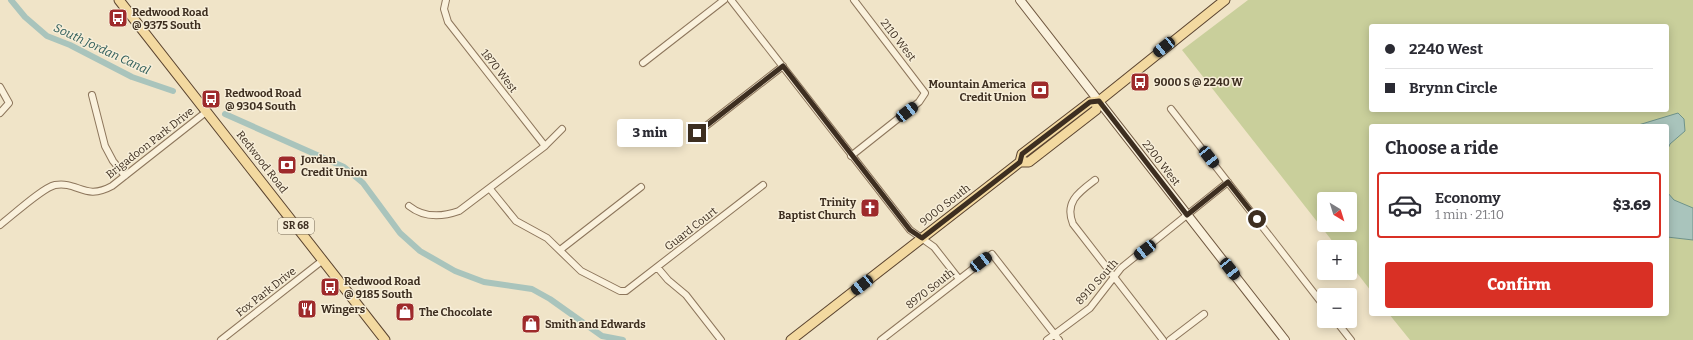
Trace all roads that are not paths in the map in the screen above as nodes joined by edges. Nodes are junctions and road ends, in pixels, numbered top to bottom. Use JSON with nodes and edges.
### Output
{"nodes":[{"id":1,"x":119,"y":0,"type":"edge"},
{"id":2,"x":724,"y":0,"type":"edge"},
{"id":3,"x":731,"y":0,"type":"edge"},
{"id":4,"x":854,"y":0,"type":"edge"},
{"id":5,"x":1020,"y":0,"type":"edge"},
{"id":6,"x":1225,"y":0,"type":"edge"},
{"id":7,"x":445,"y":3,"type":"edge"},
{"id":8,"x":643,"y":63,"type":"dead end"},
{"id":9,"x":783,"y":66,"type":"junction"},
{"id":10,"x":0,"y":87,"type":"edge"},
{"id":11,"x":92,"y":94,"type":"dead end"},
{"id":12,"x":1099,"y":101,"type":"junction"},
{"id":13,"x":1171,"y":109,"type":"dead end"},
{"id":14,"x":206,"y":112,"type":"junction"},
{"id":15,"x":0,"y":113,"type":"edge"},
{"id":16,"x":562,"y":129,"type":"dead end"},
{"id":17,"x":697,"y":133,"type":"dead end"},
{"id":18,"x":545,"y":146,"type":"junction"},
{"id":19,"x":851,"y":156,"type":"junction"},
{"id":20,"x":125,"y":176,"type":"junction"},
{"id":21,"x":1095,"y":180,"type":"dead end"},
{"id":22,"x":1228,"y":182,"type":"junction"},
{"id":23,"x":763,"y":185,"type":"dead end"},
{"id":24,"x":641,"y":187,"type":"dead end"},
{"id":25,"x":490,"y":189,"type":"junction"},
{"id":26,"x":409,"y":206,"type":"dead end"},
{"id":27,"x":1187,"y":215,"type":"junction"},
{"id":28,"x":0,"y":225,"type":"edge"},
{"id":29,"x":922,"y":238,"type":"junction"},
{"id":30,"x":560,"y":250,"type":"junction"},
{"id":31,"x":323,"y":260,"type":"junction"},
{"id":32,"x":657,"y":267,"type":"junction"},
{"id":33,"x":1114,"y":276,"type":"junction"},
{"id":34,"x":959,"y":279,"type":"junction"},
{"id":35,"x":1317,"y":297,"type":"edge"},
{"id":36,"x":1204,"y":314,"type":"dead end"},
{"id":37,"x":1341,"y":328,"type":"edge"},
{"id":38,"x":1055,"y":334,"type":"junction"},
{"id":39,"x":221,"y":340,"type":"edge"},
{"id":40,"x":385,"y":340,"type":"edge"},
{"id":41,"x":721,"y":340,"type":"edge"},
{"id":42,"x":791,"y":340,"type":"edge"},
{"id":43,"x":881,"y":340,"type":"edge"},
{"id":44,"x":1046,"y":340,"type":"edge"},
{"id":45,"x":1059,"y":340,"type":"edge"},
{"id":46,"x":1163,"y":340,"type":"edge"},
{"id":47,"x":1170,"y":340,"type":"edge"},
{"id":48,"x":1285,"y":340,"type":"edge"},
{"id":49,"x":1350,"y":340,"type":"edge"}],
"edges":[{"from":1,"to":14,"type":"main road","name":"Redwood Road","number":"SR 68"},
{"from":2,"to":8,"type":"street"},
{"from":3,"to":9,"type":"street"},
{"from":4,"to":19,"type":"street","name":"2110 West"},
{"from":5,"to":12,"type":"street","name":"2200 West"},
{"from":6,"to":12,"type":"main road","name":"9000 South"},
{"from":7,"to":18,"type":"street","name":"1870 West"},
{"from":9,"to":17,"type":"street"},
{"from":9,"to":19,"type":"street"},
{"from":10,"to":15,"type":"street"},
{"from":11,"to":20,"type":"street"},
{"from":12,"to":27,"type":"street","name":"2200 West"},
{"from":12,"to":29,"type":"main road","name":"9000 South"},
{"from":13,"to":22,"type":"street"},
{"from":14,"to":20,"type":"street","name":"Brigadoon Park Drive"},
{"from":14,"to":31,"type":"main road","name":"Redwood Road","number":"SR 68"},
{"from":16,"to":18,"type":"street"},
{"from":18,"to":25,"type":"street"},
{"from":19,"to":29,"type":"street"},
{"from":20,"to":28,"type":"street","name":"Brigadoon Park Drive"},
{"from":21,"to":33,"type":"street"},
{"from":22,"to":27,"type":"street","name":"8910 South"},
{"from":22,"to":35,"type":"street"},
{"from":23,"to":32,"type":"street","name":"Guard Court"},
{"from":24,"to":30,"type":"street"},
{"from":25,"to":26,"type":"street"},
{"from":25,"to":30,"type":"street"},
{"from":27,"to":33,"type":"street","name":"8910 South"},
{"from":27,"to":48,"type":"street","name":"2200 West"},
{"from":29,"to":34,"type":"street"},
{"from":29,"to":42,"type":"main road","name":"9000 South"},
{"from":30,"to":32,"type":"street","name":"Guard Court"},
{"from":31,"to":39,"type":"street","name":"Fox Park Drive"},
{"from":31,"to":40,"type":"main road","name":"Redwood Road","number":"SR 68"},
{"from":32,"to":41,"type":"street"},
{"from":33,"to":38,"type":"street","name":"8910 South"},
{"from":33,"to":46,"type":"street"},
{"from":34,"to":38,"type":"street","name":"8970 South"},
{"from":34,"to":43,"type":"street","name":"8970 South"},
{"from":36,"to":47,"type":"street"},
{"from":37,"to":49,"type":"street"},
{"from":38,"to":44,"type":"street","name":"8910 South"},
{"from":38,"to":45,"type":"street"}]}
